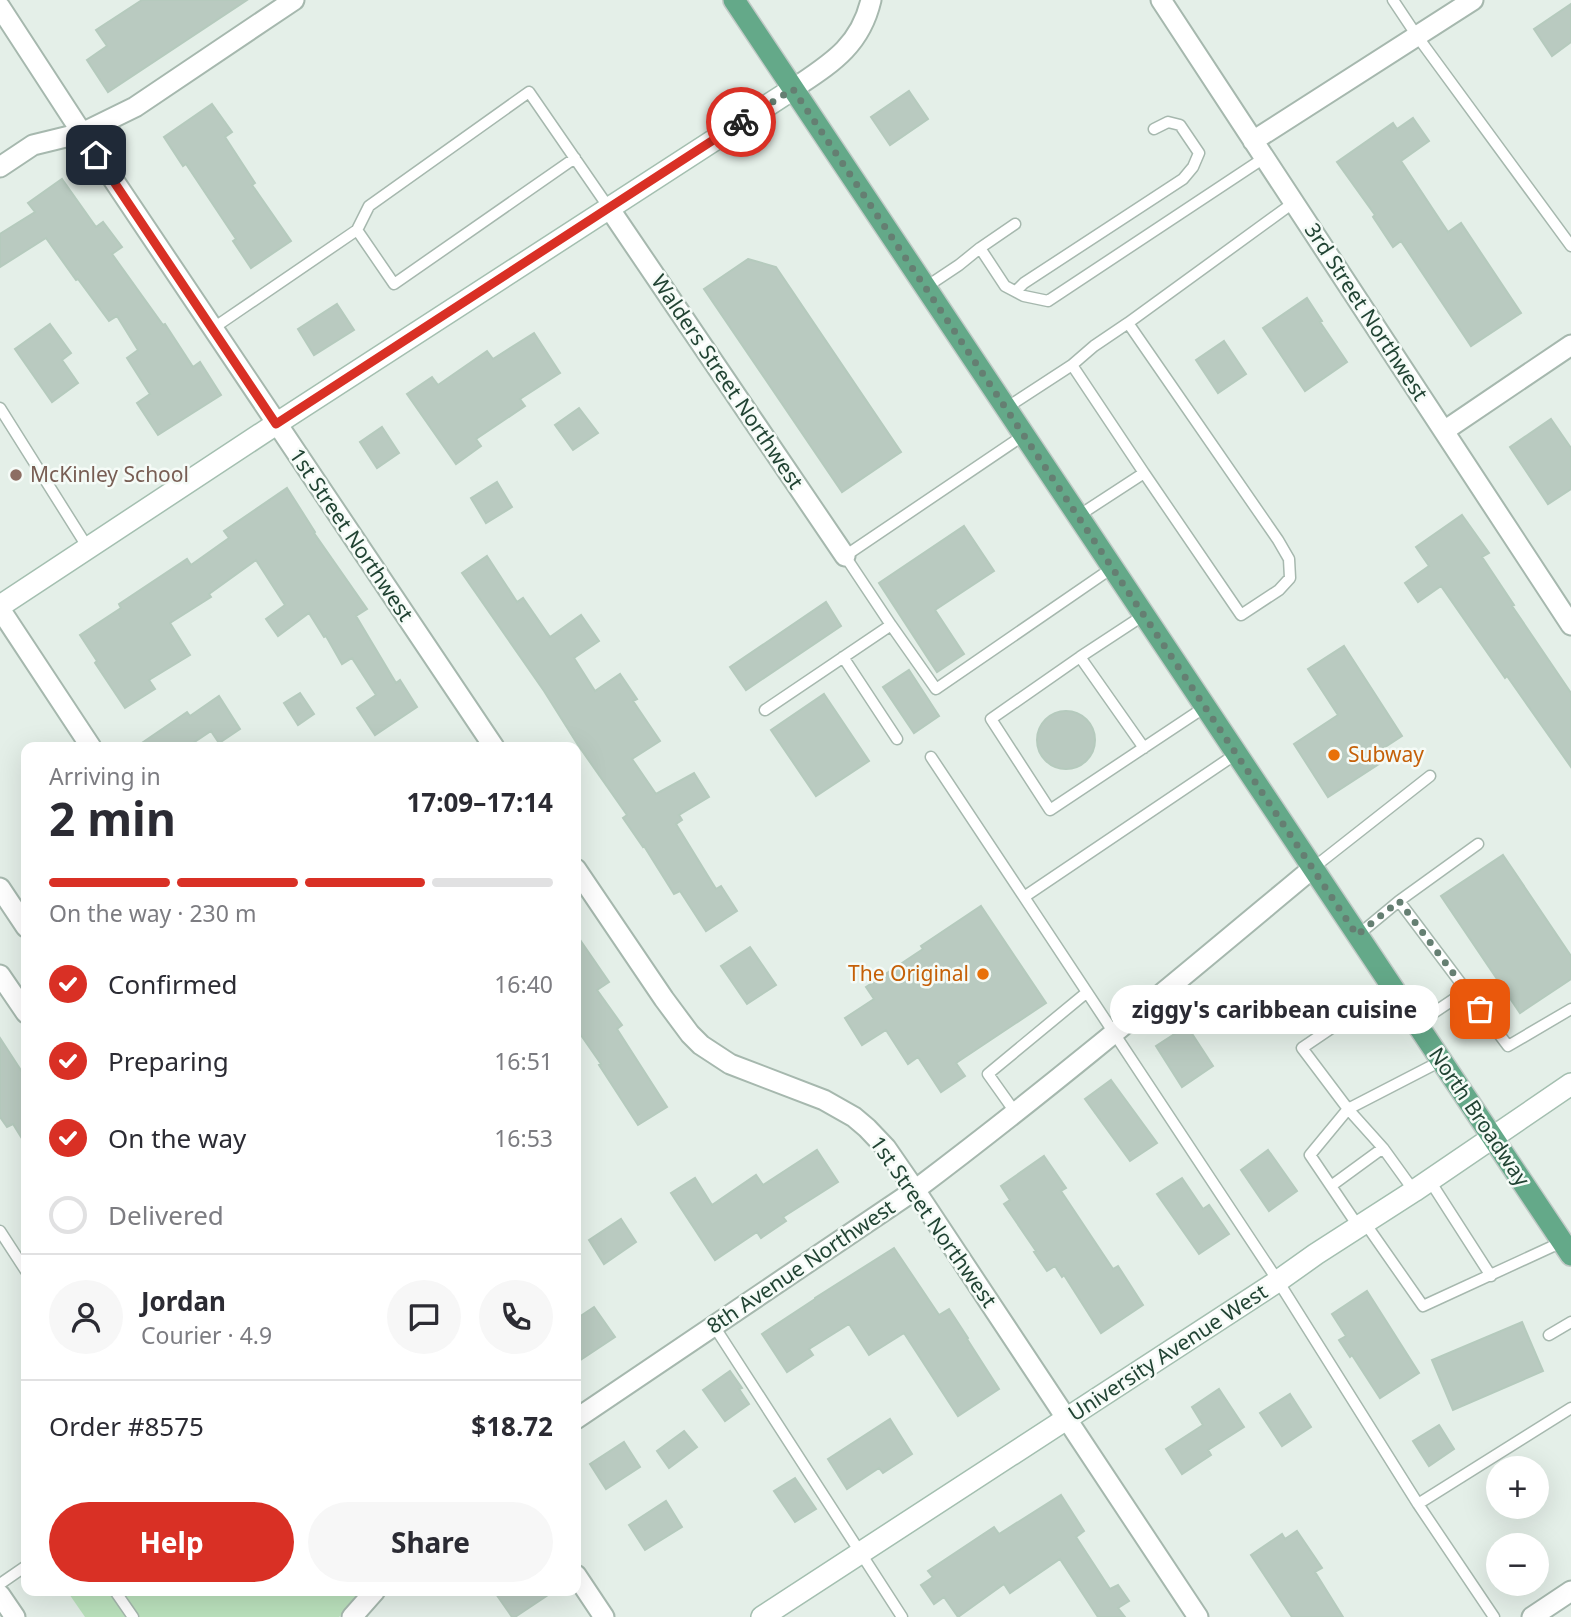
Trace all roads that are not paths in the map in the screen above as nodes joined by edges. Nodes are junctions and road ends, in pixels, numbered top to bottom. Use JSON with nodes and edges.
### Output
{"nodes":[{"id":1,"x":294,"y":0,"type":"edge"},
{"id":2,"x":734,"y":0,"type":"edge"},
{"id":3,"x":871,"y":0,"type":"edge"},
{"id":4,"x":1161,"y":0,"type":"edge"},
{"id":5,"x":1393,"y":0,"type":"edge"},
{"id":6,"x":1473,"y":0,"type":"edge"},
{"id":7,"x":0,"y":7,"type":"edge"},
{"id":8,"x":1417,"y":36,"type":"junction"},
{"id":9,"x":793,"y":89,"type":"junction"},
{"id":10,"x":1154,"y":129,"type":"dead end"},
{"id":11,"x":82,"y":134,"type":"junction"},
{"id":12,"x":1253,"y":141,"type":"junction"},
{"id":13,"x":575,"y":158,"type":"junction"},
{"id":14,"x":1264,"y":158,"type":"junction"},
{"id":15,"x":0,"y":167,"type":"edge"},
{"id":16,"x":1293,"y":203,"type":"junction"},
{"id":17,"x":609,"y":208,"type":"junction"},
{"id":18,"x":1015,"y":224,"type":"dead end"},
{"id":19,"x":357,"y":230,"type":"junction"},
{"id":20,"x":1571,"y":246,"type":"edge"},
{"id":21,"x":980,"y":248,"type":"junction"},
{"id":22,"x":926,"y":287,"type":"junction"},
{"id":23,"x":1016,"y":291,"type":"junction"},
{"id":24,"x":1128,"y":323,"type":"junction"},
{"id":25,"x":212,"y":329,"type":"junction"},
{"id":26,"x":1571,"y":345,"type":"edge"},
{"id":27,"x":1072,"y":365,"type":"junction"},
{"id":28,"x":0,"y":408,"type":"edge"},
{"id":29,"x":1006,"y":408,"type":"junction"},
{"id":30,"x":276,"y":424,"type":"junction"},
{"id":31,"x":1444,"y":431,"type":"junction"},
{"id":32,"x":1024,"y":435,"type":"junction"},
{"id":33,"x":1144,"y":473,"type":"junction"},
{"id":34,"x":1078,"y":516,"type":"junction"},
{"id":35,"x":88,"y":548,"type":"junction"},
{"id":36,"x":845,"y":556,"type":"junction"},
{"id":37,"x":1112,"y":568,"type":"junction"},
{"id":38,"x":0,"y":608,"type":"edge"},
{"id":39,"x":1144,"y":615,"type":"junction"},
{"id":40,"x":891,"y":625,"type":"junction"},
{"id":41,"x":1571,"y":625,"type":"edge"},
{"id":42,"x":843,"y":657,"type":"junction"},
{"id":43,"x":1080,"y":657,"type":"junction"},
{"id":44,"x":1205,"y":707,"type":"junction"},
{"id":45,"x":765,"y":710,"type":"dead end"},
{"id":46,"x":897,"y":739,"type":"dead end"},
{"id":47,"x":88,"y":742,"type":"edge"},
{"id":48,"x":491,"y":742,"type":"edge"},
{"id":49,"x":1144,"y":748,"type":"junction"},
{"id":50,"x":1237,"y":753,"type":"junction"},
{"id":51,"x":931,"y":757,"type":"dead end"},
{"id":52,"x":1430,"y":776,"type":"dead end"},
{"id":53,"x":1478,"y":844,"type":"dead end"},
{"id":54,"x":1313,"y":868,"type":"junction"},
{"id":55,"x":581,"y":876,"type":"edge"},
{"id":56,"x":0,"y":888,"type":"edge"},
{"id":57,"x":1024,"y":897,"type":"junction"},
{"id":58,"x":1399,"y":901,"type":"junction"},
{"id":59,"x":21,"y":920,"type":"edge"},
{"id":60,"x":1357,"y":935,"type":"junction"},
{"id":61,"x":0,"y":975,"type":"edge"},
{"id":62,"x":1392,"y":987,"type":"junction"},
{"id":63,"x":1466,"y":991,"type":"junction"},
{"id":64,"x":1086,"y":993,"type":"junction"},
{"id":65,"x":21,"y":1006,"type":"edge"},
{"id":66,"x":1571,"y":1009,"type":"edge"},
{"id":67,"x":1417,"y":1024,"type":"junction"},
{"id":68,"x":1114,"y":1033,"type":"junction"},
{"id":69,"x":1441,"y":1061,"type":"junction"},
{"id":70,"x":1571,"y":1084,"type":"edge"},
{"id":71,"x":1348,"y":1109,"type":"junction"},
{"id":72,"x":1015,"y":1112,"type":"junction"},
{"id":73,"x":1492,"y":1137,"type":"junction"},
{"id":74,"x":1383,"y":1148,"type":"junction"},
{"id":75,"x":1422,"y":1185,"type":"junction"},
{"id":76,"x":1331,"y":1186,"type":"junction"},
{"id":77,"x":915,"y":1189,"type":"junction"},
{"id":78,"x":1361,"y":1224,"type":"junction"},
{"id":79,"x":0,"y":1231,"type":"edge"},
{"id":80,"x":1567,"y":1249,"type":"edge"},
{"id":81,"x":21,"y":1263,"type":"edge"},
{"id":82,"x":1491,"y":1276,"type":"junction"},
{"id":83,"x":1278,"y":1282,"type":"junction"},
{"id":84,"x":1571,"y":1322,"type":"edge"},
{"id":85,"x":714,"y":1326,"type":"junction"},
{"id":86,"x":1549,"y":1335,"type":"dead end"},
{"id":87,"x":1571,"y":1408,"type":"edge"},
{"id":88,"x":581,"y":1416,"type":"edge"},
{"id":89,"x":1067,"y":1418,"type":"junction"},
{"id":90,"x":1418,"y":1504,"type":"junction"},
{"id":91,"x":861,"y":1551,"type":"junction"},
{"id":92,"x":21,"y":1569,"type":"edge"},
{"id":93,"x":581,"y":1582,"type":"edge"},
{"id":94,"x":0,"y":1584,"type":"edge"},
{"id":95,"x":1571,"y":1591,"type":"edge"},
{"id":96,"x":0,"y":1595,"type":"edge"},
{"id":97,"x":119,"y":1596,"type":"edge"},
{"id":98,"x":371,"y":1596,"type":"edge"},
{"id":99,"x":15,"y":1617,"type":"edge"},
{"id":100,"x":133,"y":1617,"type":"edge"},
{"id":101,"x":352,"y":1617,"type":"edge"},
{"id":102,"x":604,"y":1617,"type":"edge"},
{"id":103,"x":762,"y":1617,"type":"edge"},
{"id":104,"x":902,"y":1617,"type":"edge"},
{"id":105,"x":1198,"y":1617,"type":"edge"},
{"id":106,"x":1494,"y":1617,"type":"edge"},
{"id":107,"x":1532,"y":1617,"type":"edge"}],
"edges":[{"from":1,"to":11,"type":"street"},
{"from":2,"to":9,"type":"main road","name":"North Broadway"},
{"from":3,"to":9,"type":"street"},
{"from":4,"to":12,"type":"street","name":"3rd Street Northwest"},
{"from":5,"to":8,"type":"lane"},
{"from":6,"to":8,"type":"street"},
{"from":7,"to":11,"type":"street","name":"1st Street Northwest"},
{"from":8,"to":12,"type":"street"},
{"from":8,"to":20,"type":"lane"},
{"from":9,"to":17,"type":"street"},
{"from":9,"to":22,"type":"main road","name":"North Broadway"},
{"from":10,"to":23,"type":"lane"},
{"from":11,"to":15,"type":"street"},
{"from":11,"to":25,"type":"street","name":"1st Street Northwest"},
{"from":12,"to":14,"type":"street","name":"3rd Street Northwest"},
{"from":13,"to":17,"type":"lane"},
{"from":13,"to":19,"type":"lane"},
{"from":13,"to":19,"type":"lane"},
{"from":14,"to":16,"type":"street","name":"3rd Street Northwest"},
{"from":14,"to":23,"type":"lane"},
{"from":16,"to":24,"type":"lane"},
{"from":16,"to":31,"type":"street","name":"3rd Street Northwest"},
{"from":17,"to":30,"type":"street"},
{"from":17,"to":36,"type":"street","name":"Walders Street Northwest"},
{"from":18,"to":21,"type":"lane"},
{"from":19,"to":25,"type":"lane"},
{"from":21,"to":22,"type":"lane"},
{"from":21,"to":23,"type":"lane"},
{"from":22,"to":29,"type":"main road","name":"North Broadway"},
{"from":24,"to":27,"type":"lane"},
{"from":24,"to":33,"type":"lane"},
{"from":25,"to":30,"type":"street","name":"1st Street Northwest"},
{"from":26,"to":31,"type":"street"},
{"from":27,"to":29,"type":"lane"},
{"from":27,"to":33,"type":"lane"},
{"from":28,"to":35,"type":"lane"},
{"from":29,"to":32,"type":"main road","name":"North Broadway"},
{"from":30,"to":35,"type":"street"},
{"from":30,"to":48,"type":"street","name":"1st Street Northwest"},
{"from":31,"to":41,"type":"street","name":"3rd Street Northwest"},
{"from":32,"to":34,"type":"main road","name":"North Broadway"},
{"from":32,"to":36,"type":"lane"},
{"from":33,"to":34,"type":"lane"},
{"from":34,"to":37,"type":"main road","name":"North Broadway"},
{"from":35,"to":38,"type":"street"},
{"from":36,"to":40,"type":"lane"},
{"from":37,"to":39,"type":"main road","name":"North Broadway"},
{"from":37,"to":40,"type":"lane"},
{"from":38,"to":47,"type":"street"},
{"from":39,"to":43,"type":"lane"},
{"from":39,"to":44,"type":"main road","name":"North Broadway"},
{"from":40,"to":42,"type":"lane"},
{"from":42,"to":45,"type":"lane"},
{"from":42,"to":46,"type":"lane"},
{"from":43,"to":49,"type":"lane"},
{"from":43,"to":49,"type":"lane"},
{"from":44,"to":49,"type":"lane"},
{"from":44,"to":50,"type":"main road","name":"North Broadway"},
{"from":50,"to":54,"type":"main road","name":"North Broadway"},
{"from":50,"to":57,"type":"lane"},
{"from":51,"to":57,"type":"lane"},
{"from":52,"to":54,"type":"lane"},
{"from":53,"to":58,"type":"lane"},
{"from":54,"to":60,"type":"main road","name":"North Broadway"},
{"from":54,"to":68,"type":"street","name":"8th Avenue Northwest"},
{"from":55,"to":77,"type":"street","name":"1st Street Northwest"},
{"from":56,"to":59,"type":"street"},
{"from":57,"to":64,"type":"lane"},
{"from":58,"to":60,"type":"lane"},
{"from":58,"to":63,"type":"lane"},
{"from":60,"to":62,"type":"main road","name":"North Broadway"},
{"from":61,"to":65,"type":"street"},
{"from":62,"to":67,"type":"main road","name":"North Broadway"},
{"from":62,"to":71,"type":"lane"},
{"from":63,"to":66,"type":"lane"},
{"from":63,"to":67,"type":"lane"},
{"from":64,"to":68,"type":"lane"},
{"from":64,"to":72,"type":"lane"},
{"from":67,"to":69,"type":"main road","name":"North Broadway"},
{"from":68,"to":72,"type":"street","name":"8th Avenue Northwest"},
{"from":68,"to":83,"type":"lane"},
{"from":69,"to":71,"type":"lane"},
{"from":69,"to":73,"type":"main road","name":"North Broadway"},
{"from":70,"to":73,"type":"street","name":"University Avenue West"},
{"from":71,"to":74,"type":"lane"},
{"from":71,"to":76,"type":"lane"},
{"from":72,"to":77,"type":"street","name":"8th Avenue Northwest"},
{"from":73,"to":75,"type":"street","name":"University Avenue West"},
{"from":73,"to":80,"type":"main road","name":"North Broadway"},
{"from":74,"to":75,"type":"lane"},
{"from":74,"to":76,"type":"lane"},
{"from":75,"to":78,"type":"street","name":"University Avenue West"},
{"from":75,"to":82,"type":"lane"},
{"from":76,"to":78,"type":"lane"},
{"from":77,"to":85,"type":"street","name":"8th Avenue Northwest"},
{"from":77,"to":89,"type":"street","name":"1st Street Northwest"},
{"from":78,"to":82,"type":"lane"},
{"from":78,"to":83,"type":"street","name":"University Avenue West"},
{"from":79,"to":81,"type":"lane"},
{"from":80,"to":82,"type":"lane"},
{"from":83,"to":89,"type":"street","name":"University Avenue West"},
{"from":83,"to":90,"type":"lane"},
{"from":84,"to":86,"type":"lane"},
{"from":85,"to":88,"type":"street","name":"8th Avenue Northwest"},
{"from":85,"to":91,"type":"lane"},
{"from":87,"to":90,"type":"lane"},
{"from":89,"to":91,"type":"street","name":"University Avenue West"},
{"from":89,"to":105,"type":"street","name":"1st Street Northwest"},
{"from":90,"to":106,"type":"lane"},
{"from":91,"to":103,"type":"street","name":"University Avenue West"},
{"from":91,"to":104,"type":"lane"},
{"from":92,"to":94,"type":"lane"},
{"from":93,"to":102,"type":"street"},
{"from":95,"to":107,"type":"street"},
{"from":96,"to":99,"type":"street"},
{"from":97,"to":100,"type":"lane"},
{"from":98,"to":101,"type":"street"}]}
